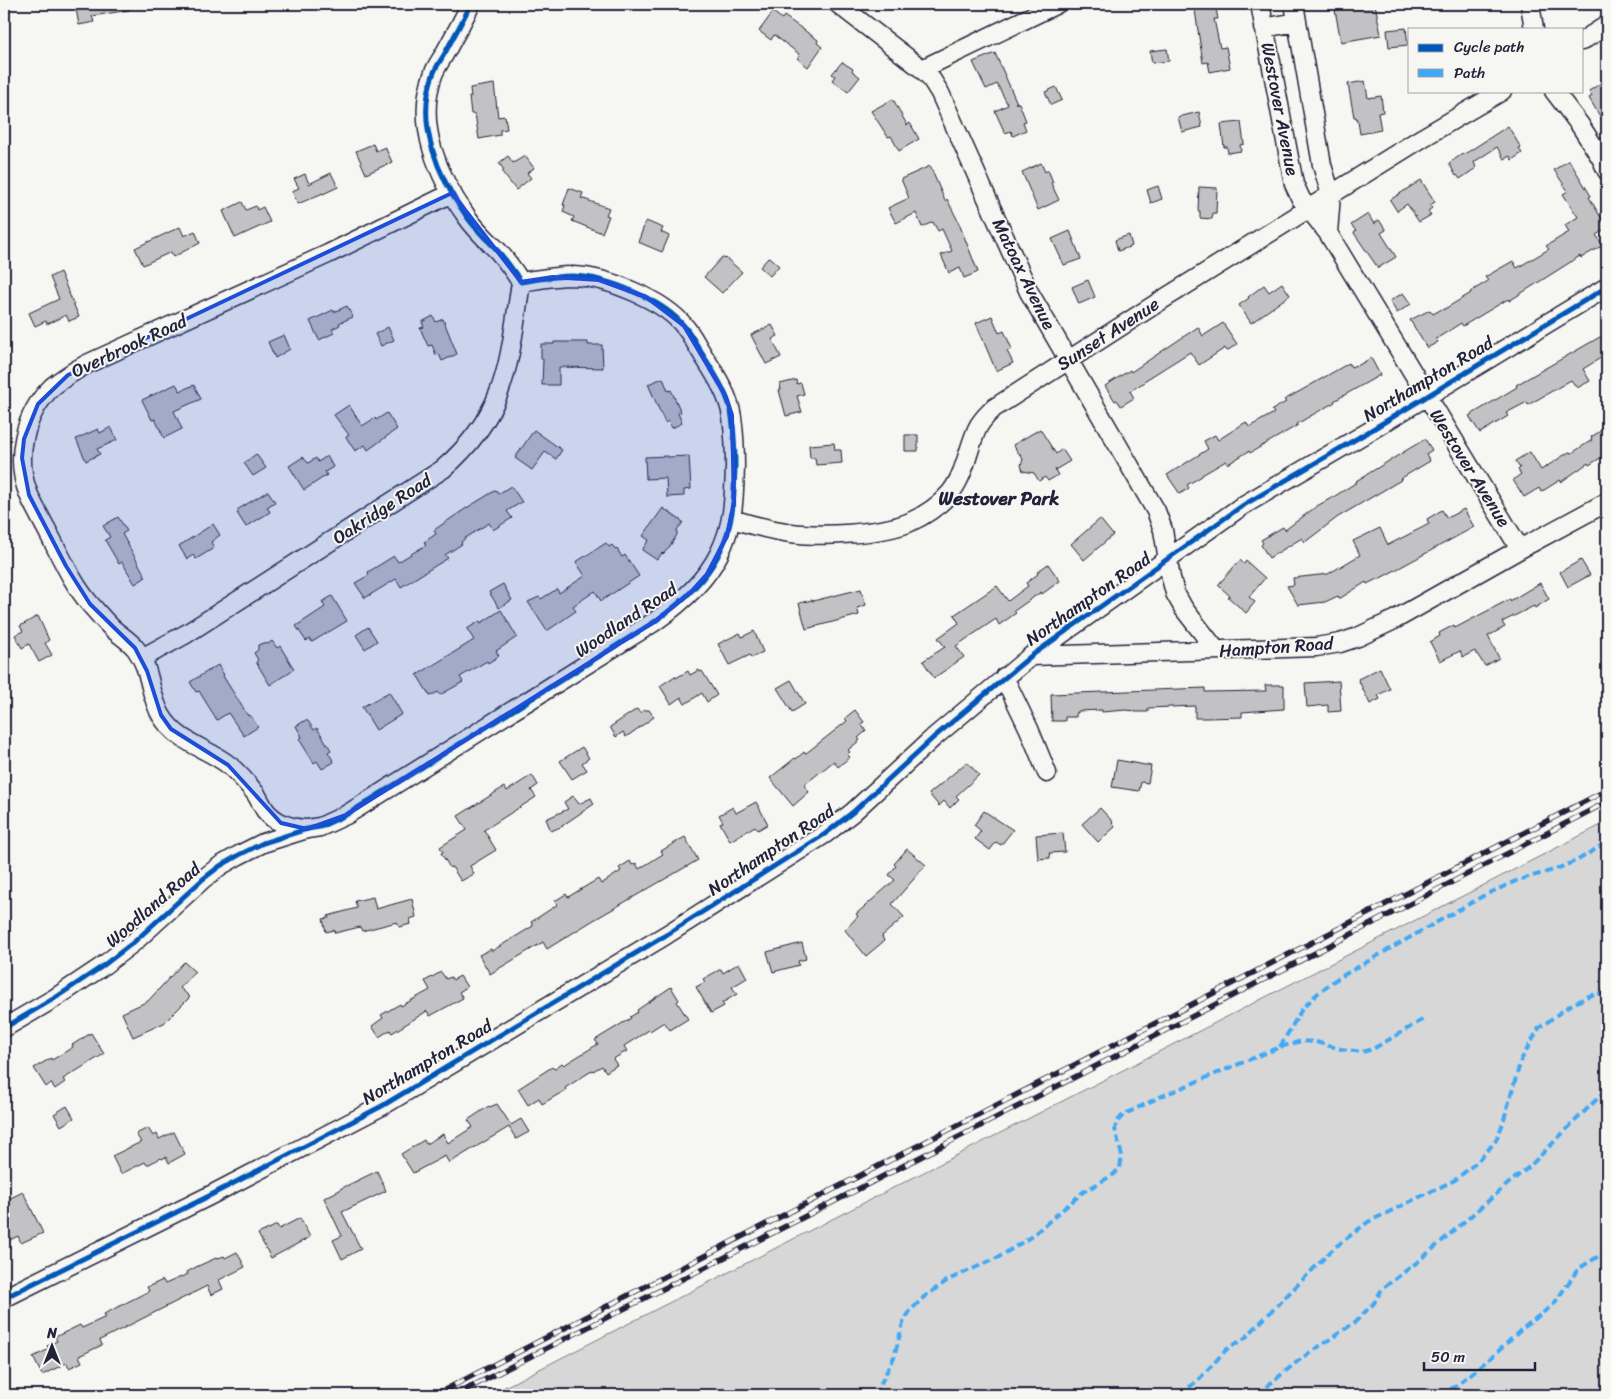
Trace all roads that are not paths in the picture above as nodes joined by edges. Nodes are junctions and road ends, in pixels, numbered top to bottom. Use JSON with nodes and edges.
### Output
{"nodes":[{"id":1,"x":838,"y":4,"type":"edge"},
{"id":2,"x":1057,"y":4,"type":"edge"},
{"id":3,"x":1260,"y":4,"type":"edge"},
{"id":4,"x":1294,"y":4,"type":"edge"},
{"id":5,"x":1530,"y":4,"type":"edge"},
{"id":6,"x":468,"y":10,"type":"edge"},
{"id":7,"x":1297,"y":22,"type":"junction"},
{"id":8,"x":1607,"y":25,"type":"edge"},
{"id":9,"x":1264,"y":28,"type":"junction"},
{"id":10,"x":1534,"y":28,"type":"edge"},
{"id":11,"x":1584,"y":40,"type":"edge"},
{"id":12,"x":922,"y":69,"type":"junction"},
{"id":13,"x":1500,"y":92,"type":"edge"},
{"id":14,"x":1555,"y":92,"type":"edge"},
{"id":15,"x":1607,"y":172,"type":"edge"},
{"id":16,"x":452,"y":193,"type":"junction"},
{"id":17,"x":1331,"y":195,"type":"junction"},
{"id":18,"x":1308,"y":209,"type":"junction"},
{"id":19,"x":1328,"y":233,"type":"junction"},
{"id":20,"x":521,"y":282,"type":"junction"},
{"id":21,"x":1607,"y":287,"type":"edge"},
{"id":22,"x":1067,"y":360,"type":"junction"},
{"id":23,"x":1426,"y":396,"type":"junction"},
{"id":24,"x":1607,"y":502,"type":"edge"},
{"id":25,"x":732,"y":519,"type":"junction"},
{"id":26,"x":1520,"y":549,"type":"junction"},
{"id":27,"x":1168,"y":559,"type":"junction"},
{"id":28,"x":1216,"y":650,"type":"junction"},
{"id":29,"x":1031,"y":656,"type":"junction"},
{"id":30,"x":142,"y":658,"type":"junction"},
{"id":31,"x":1004,"y":678,"type":"junction"},
{"id":32,"x":1047,"y":773,"type":"dead end"},
{"id":33,"x":307,"y":829,"type":"junction"},
{"id":34,"x":4,"y":1028,"type":"edge"},
{"id":35,"x":4,"y":1298,"type":"edge"}],
"edges":[{"from":1,"to":12,"type":"street","name":"Matoax Avenue"},
{"from":2,"to":12,"type":"street"},
{"from":3,"to":9,"type":"street","name":"Westover Avenue"},
{"from":4,"to":7,"type":"street","name":"Westover Avenue"},
{"from":5,"to":10,"type":"street"},
{"from":6,"to":16,"type":"street"},
{"from":7,"to":9,"type":"street"},
{"from":7,"to":17,"type":"street","name":"Westover Avenue"},
{"from":8,"to":11,"type":"street"},
{"from":9,"to":18,"type":"street","name":"Westover Avenue"},
{"from":12,"to":22,"type":"street","name":"Matoax Avenue"},
{"from":13,"to":17,"type":"street","name":"Sunset Avenue"},
{"from":14,"to":15,"type":"street"},
{"from":16,"to":20,"type":"street"},
{"from":16,"to":30,"type":"street","name":"Overbrook Road"},
{"from":17,"to":18,"type":"street","name":"Sunset Avenue"},
{"from":17,"to":19,"type":"street","name":"Westover Avenue"},
{"from":18,"to":19,"type":"street","name":"Westover Avenue"},
{"from":18,"to":22,"type":"street","name":"Sunset Avenue"},
{"from":19,"to":23,"type":"street","name":"Westover Avenue"},
{"from":20,"to":25,"type":"street","name":"Woodland Road"},
{"from":20,"to":30,"type":"street","name":"Oakridge Road"},
{"from":21,"to":23,"type":"street","name":"Northampton Road"},
{"from":22,"to":25,"type":"street","name":"Sunset Avenue"},
{"from":22,"to":27,"type":"street","name":"Matoax Avenue"},
{"from":23,"to":26,"type":"street","name":"Westover Avenue"},
{"from":23,"to":27,"type":"street","name":"Northampton Road"},
{"from":24,"to":26,"type":"street","name":"Hampton Road"},
{"from":25,"to":33,"type":"street","name":"Woodland Road"},
{"from":26,"to":28,"type":"street","name":"Hampton Road"},
{"from":27,"to":28,"type":"street","name":"Matoax Avenue"},
{"from":27,"to":29,"type":"street","name":"Northampton Road"},
{"from":28,"to":29,"type":"street","name":"Hampton Road"},
{"from":29,"to":31,"type":"street","name":"Northampton Road"},
{"from":30,"to":33,"type":"street","name":"Overbrook Road"},
{"from":31,"to":32,"type":"street"},
{"from":31,"to":35,"type":"street","name":"Northampton Road"},
{"from":33,"to":34,"type":"street","name":"Woodland Road"}]}
